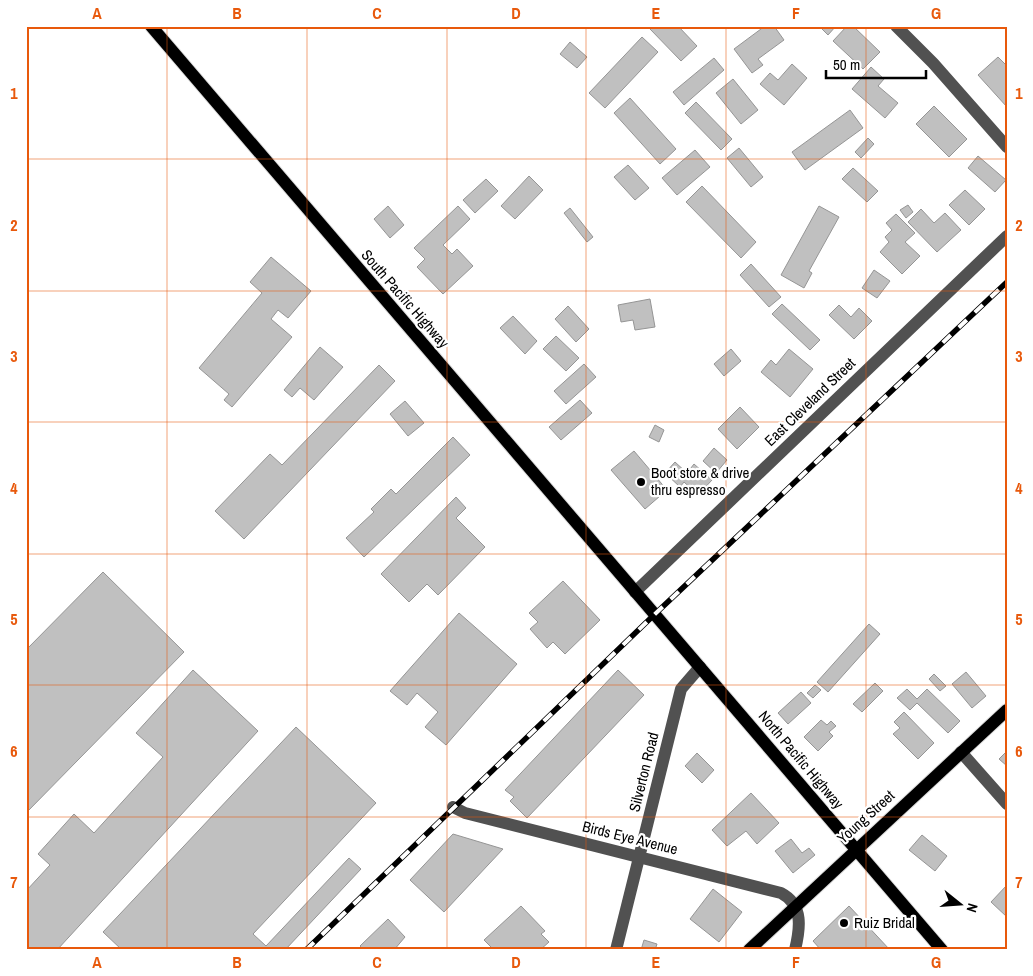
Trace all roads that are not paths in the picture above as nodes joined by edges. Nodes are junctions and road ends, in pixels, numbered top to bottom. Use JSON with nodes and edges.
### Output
{"nodes":[{"id":1,"x":151,"y":26,"type":"edge"},
{"id":2,"x":896,"y":26,"type":"edge"},
{"id":3,"x":1007,"y":146,"type":"edge"},
{"id":4,"x":1007,"y":236,"type":"edge"},
{"id":5,"x":635,"y":592,"type":"junction"},
{"id":6,"x":700,"y":667,"type":"junction"},
{"id":7,"x":1007,"y":710,"type":"edge"},
{"id":8,"x":961,"y":752,"type":"junction"},
{"id":9,"x":1007,"y":804,"type":"edge"},
{"id":10,"x":453,"y":807,"type":"dead end"},
{"id":11,"x":856,"y":849,"type":"junction"},
{"id":12,"x":639,"y":857,"type":"junction"},
{"id":13,"x":795,"y":906,"type":"junction"},
{"id":14,"x":616,"y":950,"type":"edge"},
{"id":15,"x":749,"y":950,"type":"edge"},
{"id":16,"x":794,"y":950,"type":"edge"},
{"id":17,"x":942,"y":950,"type":"edge"}],
"edges":[{"from":1,"to":5,"type":"main road","name":"South Pacific Highway"},
{"from":2,"to":3,"type":"street"},
{"from":4,"to":5,"type":"street","name":"East Cleveland Street"},
{"from":5,"to":6,"type":"main road","name":"North Pacific Highway"},
{"from":6,"to":11,"type":"main road","name":"North Pacific Highway"},
{"from":6,"to":12,"type":"street","name":"Silverton Road"},
{"from":7,"to":8,"type":"main road","name":"Young Street"},
{"from":8,"to":9,"type":"street"},
{"from":8,"to":11,"type":"main road","name":"Young Street"},
{"from":10,"to":12,"type":"street","name":"Birds Eye Avenue"},
{"from":11,"to":13,"type":"main road","name":"Young Street"},
{"from":11,"to":17,"type":"main road","name":"North Pacific Highway"},
{"from":12,"to":13,"type":"street","name":"Birds Eye Avenue"},
{"from":12,"to":14,"type":"street","name":"Silverton Road"},
{"from":13,"to":15,"type":"main road","name":"Young Street"},
{"from":13,"to":16,"type":"street"}]}
